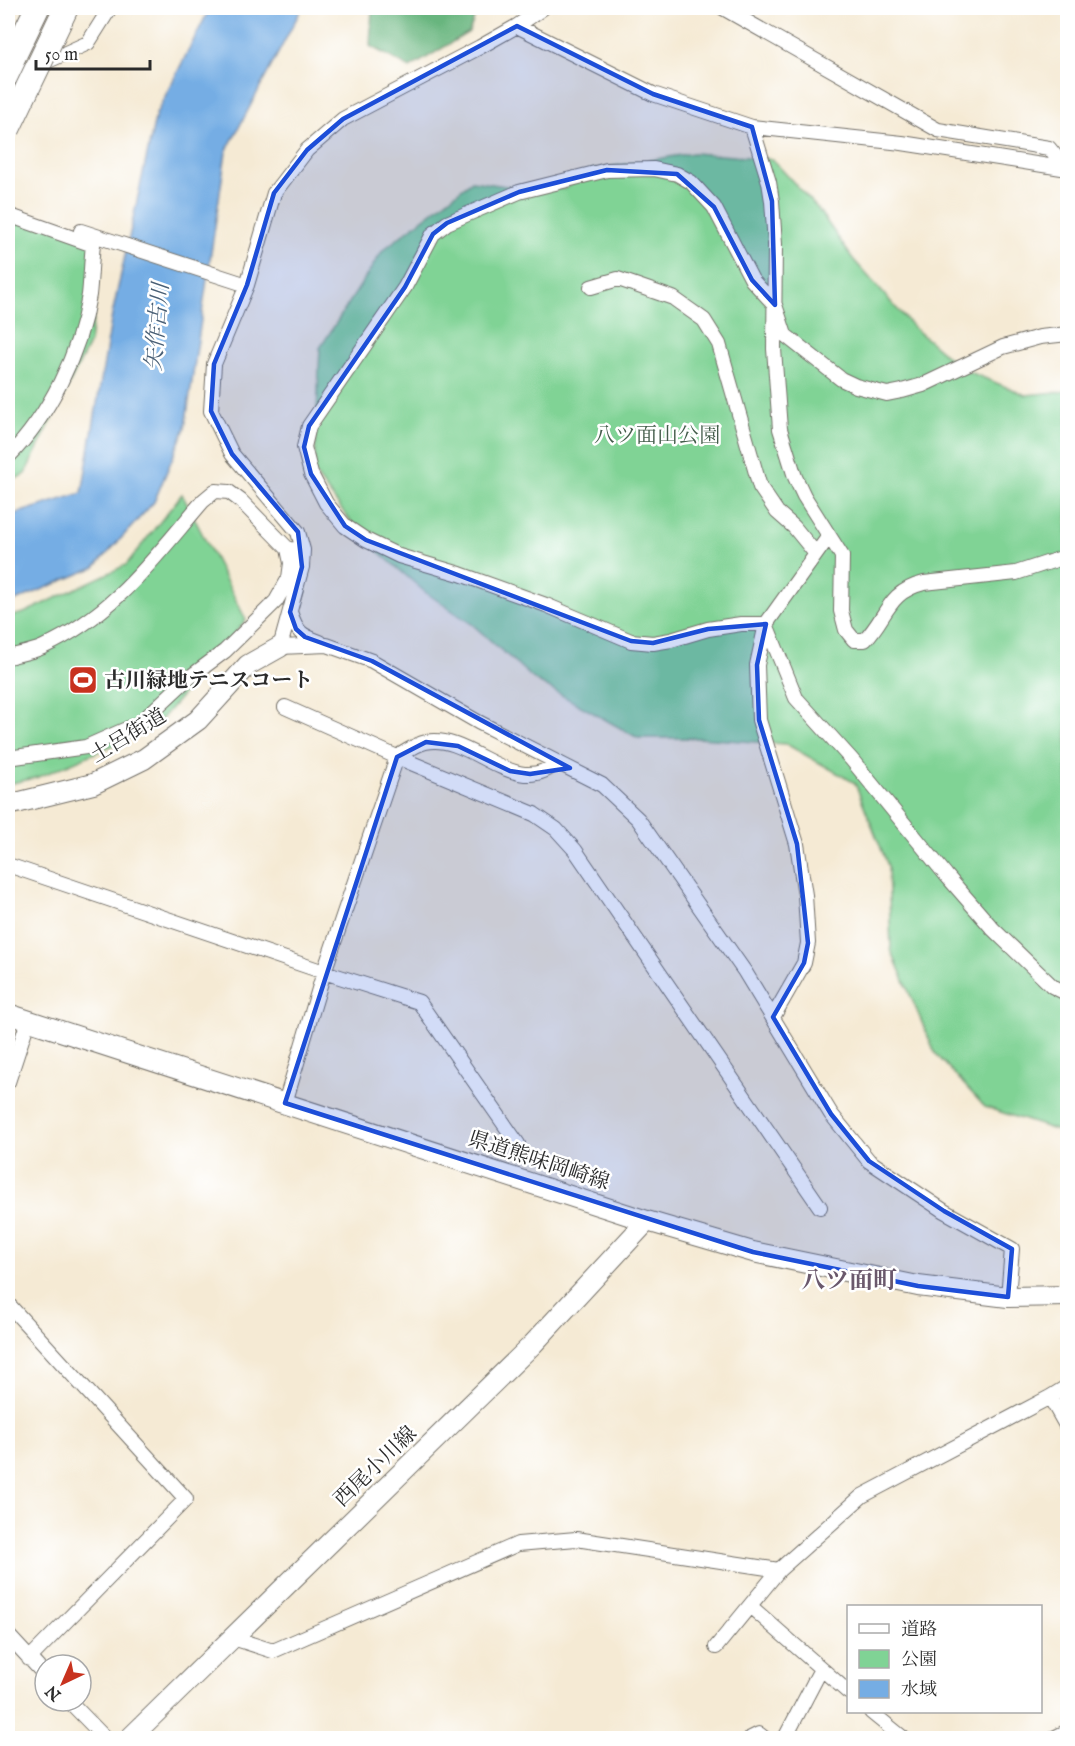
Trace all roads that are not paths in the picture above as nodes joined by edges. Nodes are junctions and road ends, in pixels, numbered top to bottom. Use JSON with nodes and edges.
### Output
{"nodes":[{"id":1,"x":36,"y":8,"type":"edge"},
{"id":2,"x":66,"y":8,"type":"edge"},
{"id":3,"x":110,"y":8,"type":"edge"},
{"id":4,"x":543,"y":8,"type":"edge"},
{"id":5,"x":733,"y":10,"type":"edge"},
{"id":6,"x":517,"y":26,"type":"junction"},
{"id":7,"x":8,"y":68,"type":"edge"},
{"id":8,"x":8,"y":79,"type":"edge"},
{"id":9,"x":752,"y":127,"type":"junction"},
{"id":10,"x":8,"y":129,"type":"edge"},
{"id":11,"x":1067,"y":169,"type":"edge"},
{"id":12,"x":8,"y":206,"type":"edge"},
{"id":13,"x":8,"y":215,"type":"edge"},
{"id":14,"x":247,"y":285,"type":"junction"},
{"id":15,"x":591,"y":287,"type":"dead end"},
{"id":16,"x":775,"y":305,"type":"junction"},
{"id":17,"x":1068,"y":334,"type":"edge"},
{"id":18,"x":8,"y":457,"type":"edge"},
{"id":19,"x":828,"y":536,"type":"junction"},
{"id":20,"x":288,"y":549,"type":"junction"},
{"id":21,"x":303,"y":550,"type":"junction"},
{"id":22,"x":816,"y":554,"type":"junction"},
{"id":23,"x":1068,"y":556,"type":"edge"},
{"id":24,"x":290,"y":612,"type":"junction"},
{"id":25,"x":766,"y":624,"type":"junction"},
{"id":26,"x":327,"y":645,"type":"junction"},
{"id":27,"x":280,"y":647,"type":"junction"},
{"id":28,"x":8,"y":657,"type":"edge"},
{"id":29,"x":285,"y":707,"type":"dead end"},
{"id":30,"x":397,"y":757,"type":"junction"},
{"id":31,"x":8,"y":758,"type":"edge"},
{"id":32,"x":557,"y":762,"type":"junction"},
{"id":33,"x":8,"y":805,"type":"edge"},
{"id":34,"x":8,"y":865,"type":"edge"},
{"id":35,"x":324,"y":972,"type":"junction"},
{"id":36,"x":1068,"y":994,"type":"edge"},
{"id":37,"x":8,"y":1014,"type":"edge"},
{"id":38,"x":773,"y":1017,"type":"junction"},
{"id":39,"x":28,"y":1021,"type":"junction"},
{"id":40,"x":8,"y":1082,"type":"edge"},
{"id":41,"x":285,"y":1103,"type":"junction"},
{"id":42,"x":518,"y":1144,"type":"dead end"},
{"id":43,"x":820,"y":1207,"type":"dead end"},
{"id":44,"x":647,"y":1221,"type":"junction"},
{"id":45,"x":1068,"y":1296,"type":"edge"},
{"id":46,"x":1008,"y":1297,"type":"junction"},
{"id":47,"x":8,"y":1304,"type":"edge"},
{"id":48,"x":1068,"y":1386,"type":"edge"},
{"id":49,"x":1050,"y":1397,"type":"junction"},
{"id":50,"x":1068,"y":1429,"type":"edge"},
{"id":51,"x":779,"y":1570,"type":"junction"},
{"id":52,"x":750,"y":1605,"type":"junction"},
{"id":53,"x":8,"y":1635,"type":"edge"},
{"id":54,"x":233,"y":1638,"type":"junction"},
{"id":55,"x":716,"y":1647,"type":"dead end"},
{"id":56,"x":29,"y":1659,"type":"junction"},
{"id":57,"x":33,"y":1663,"type":"edge"},
{"id":58,"x":821,"y":1669,"type":"junction"},
{"id":59,"x":847,"y":1690,"type":"edge"},
{"id":60,"x":81,"y":1713,"type":"edge"},
{"id":61,"x":872,"y":1713,"type":"edge"},
{"id":62,"x":1068,"y":1731,"type":"edge"},
{"id":63,"x":105,"y":1738,"type":"edge"},
{"id":64,"x":130,"y":1738,"type":"edge"},
{"id":65,"x":751,"y":1738,"type":"edge"},
{"id":66,"x":764,"y":1738,"type":"edge"},
{"id":67,"x":785,"y":1738,"type":"edge"},
{"id":68,"x":903,"y":1738,"type":"edge"},
{"id":69,"x":1054,"y":1738,"type":"edge"}],
"edges":[{"from":1,"to":7,"type":"highway"},
{"from":2,"to":10,"type":"highway","bridge":true},
{"from":3,"to":8,"type":"street"},
{"from":4,"to":6,"type":"street"},
{"from":5,"to":11,"type":"street"},
{"from":6,"to":9,"type":"street"},
{"from":6,"to":14,"type":"street"},
{"from":9,"to":11,"type":"street"},
{"from":9,"to":16,"type":"street"},
{"from":12,"to":14,"type":"street"},
{"from":13,"to":18,"type":"street"},
{"from":14,"to":21,"type":"street"},
{"from":15,"to":22,"type":"street"},
{"from":16,"to":17,"type":"street"},
{"from":16,"to":19,"type":"street"},
{"from":16,"to":25,"type":"street"},
{"from":19,"to":22,"type":"street"},
{"from":19,"to":23,"type":"street"},
{"from":20,"to":21,"type":"street"},
{"from":20,"to":28,"type":"street"},
{"from":20,"to":31,"type":"street"},
{"from":21,"to":24,"type":"street"},
{"from":22,"to":25,"type":"street"},
{"from":24,"to":26,"type":"street"},
{"from":24,"to":27,"type":"street"},
{"from":25,"to":36,"type":"street"},
{"from":25,"to":38,"type":"street"},
{"from":26,"to":27,"type":"street"},
{"from":26,"to":32,"type":"street"},
{"from":27,"to":33,"type":"main road","name":"土呂街道"},
{"from":29,"to":30,"type":"street"},
{"from":30,"to":32,"type":"street"},
{"from":30,"to":35,"type":"street"},
{"from":30,"to":43,"type":"street"},
{"from":32,"to":38,"type":"street"},
{"from":34,"to":35,"type":"street"},
{"from":35,"to":41,"type":"street"},
{"from":35,"to":42,"type":"street"},
{"from":37,"to":39,"type":"main road","name":"県道熊味岡崎線"},
{"from":38,"to":46,"type":"street"},
{"from":39,"to":40,"type":"street"},
{"from":39,"to":41,"type":"main road","name":"県道熊味岡崎線"},
{"from":41,"to":44,"type":"main road","name":"県道熊味岡崎線"},
{"from":44,"to":46,"type":"main road","name":"県道熊味岡崎線"},
{"from":44,"to":54,"type":"main road","name":"西尾小川線"},
{"from":45,"to":46,"type":"main road","name":"県道熊味岡崎線"},
{"from":47,"to":56,"type":"street"},
{"from":48,"to":49,"type":"street"},
{"from":49,"to":50,"type":"street"},
{"from":49,"to":51,"type":"street"},
{"from":51,"to":52,"type":"street"},
{"from":51,"to":54,"type":"street"},
{"from":52,"to":55,"type":"street"},
{"from":52,"to":58,"type":"street"},
{"from":53,"to":56,"type":"street"},
{"from":54,"to":64,"type":"main road","name":"西尾小川線"},
{"from":56,"to":57,"type":"street"},
{"from":58,"to":59,"type":"street"},
{"from":58,"to":67,"type":"street"},
{"from":60,"to":63,"type":"street"},
{"from":61,"to":68,"type":"street"},
{"from":62,"to":69,"type":"street"},
{"from":65,"to":66,"type":"street"}]}
